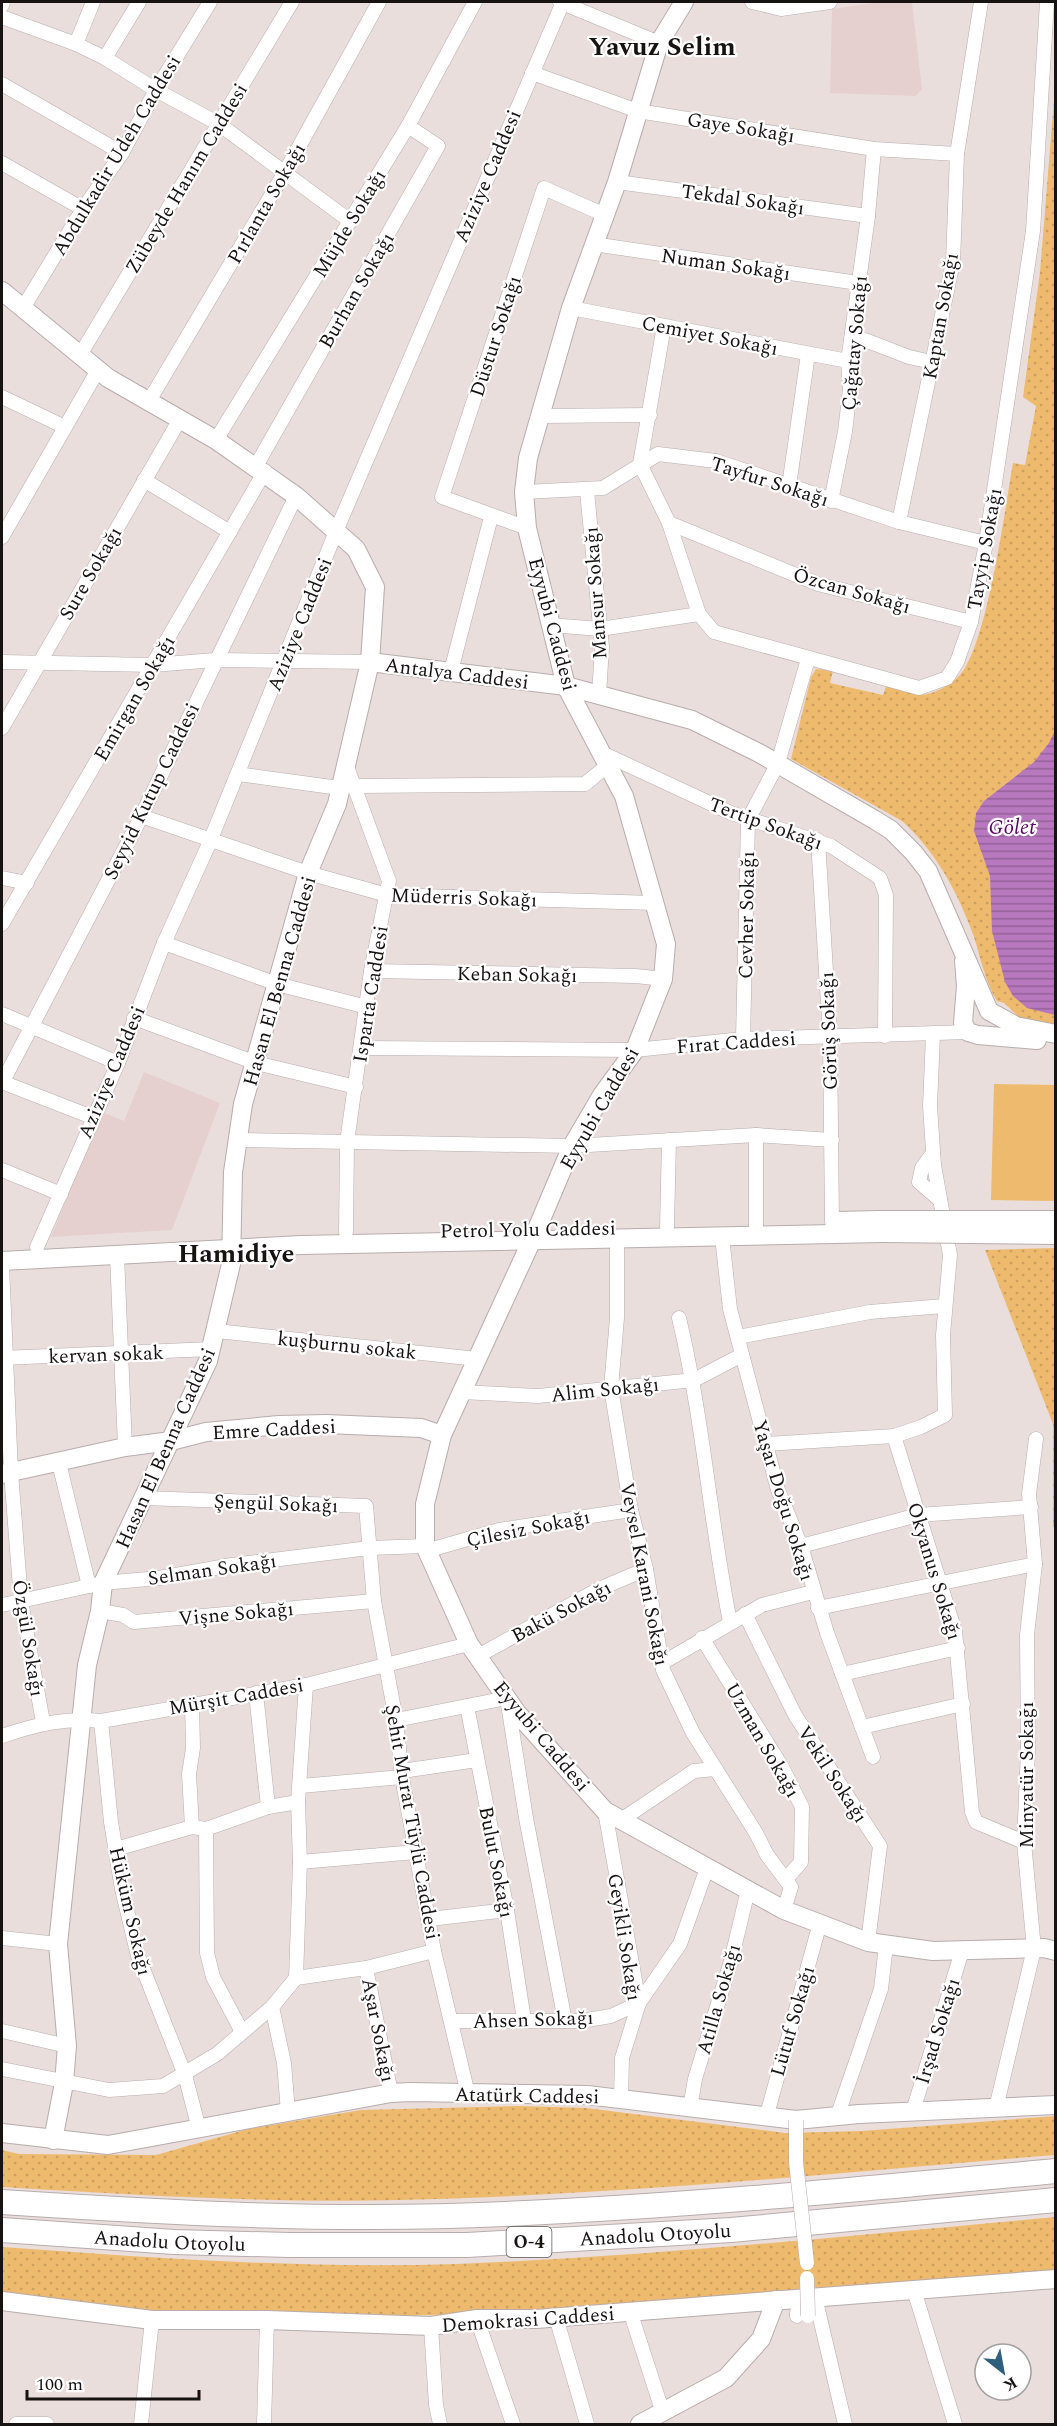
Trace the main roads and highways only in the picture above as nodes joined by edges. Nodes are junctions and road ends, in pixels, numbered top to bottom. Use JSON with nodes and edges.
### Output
{"nodes":[{"id":1,"x":1056,"y":2171,"type":"edge"},
{"id":2,"x":1056,"y":2200,"type":"edge"},
{"id":3,"x":2,"y":2202,"type":"edge"},
{"id":4,"x":2,"y":2230,"type":"edge"}],
"edges":[{"from":1,"to":3,"type":"highway","name":"Anadolu Otoyolu","number":"O-4"},
{"from":2,"to":4,"type":"highway","name":"Anadolu Otoyolu","number":"O-4"}]}
